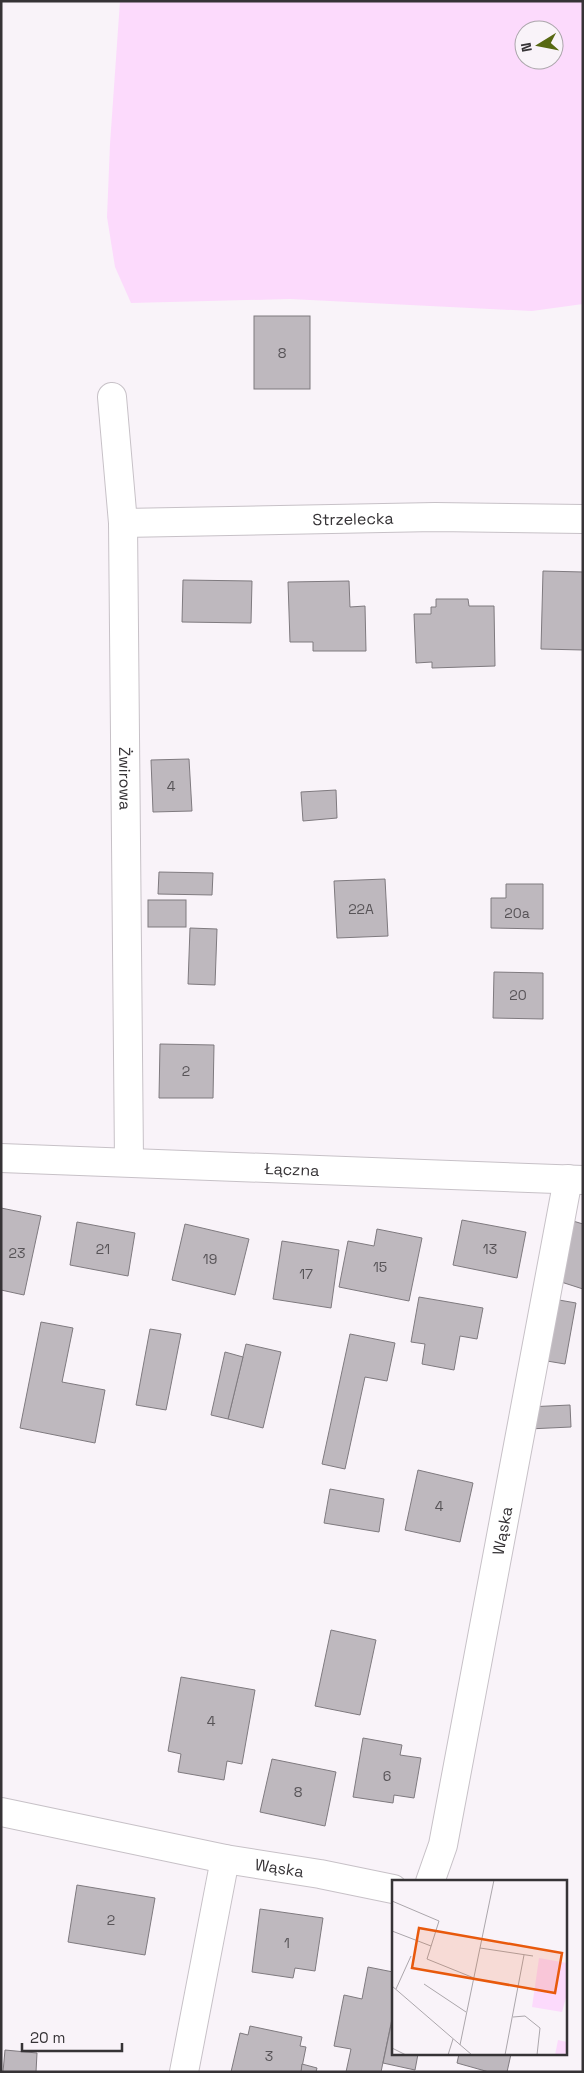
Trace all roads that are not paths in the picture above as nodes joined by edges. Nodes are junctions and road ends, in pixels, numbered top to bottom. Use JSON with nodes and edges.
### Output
{"nodes":[{"id":1,"x":112,"y":397,"type":"dead end"},
{"id":2,"x":583,"y":519,"type":"edge"},
{"id":3,"x":123,"y":524,"type":"junction"},
{"id":4,"x":1,"y":1158,"type":"edge"},
{"id":5,"x":129,"y":1161,"type":"junction"},
{"id":6,"x":576,"y":1180,"type":"edge"},
{"id":7,"x":1,"y":1812,"type":"edge"},
{"id":8,"x":225,"y":1859,"type":"junction"},
{"id":9,"x":431,"y":1880,"type":"edge"},
{"id":10,"x":392,"y":1889,"type":"edge"},
{"id":11,"x":184,"y":2072,"type":"edge"}],
"edges":[{"from":1,"to":3,"type":"street","name":"Żwirowa"},
{"from":2,"to":3,"type":"street","name":"Strzelecka"},
{"from":3,"to":5,"type":"street","name":"Żwirowa"},
{"from":4,"to":5,"type":"street","name":"Łączna"},
{"from":5,"to":6,"type":"street","name":"Łączna"},
{"from":6,"to":9,"type":"street","name":"Wąska"},
{"from":7,"to":8,"type":"street","name":"Wąska"},
{"from":8,"to":10,"type":"street","name":"Wąska"},
{"from":8,"to":11,"type":"street"}]}
